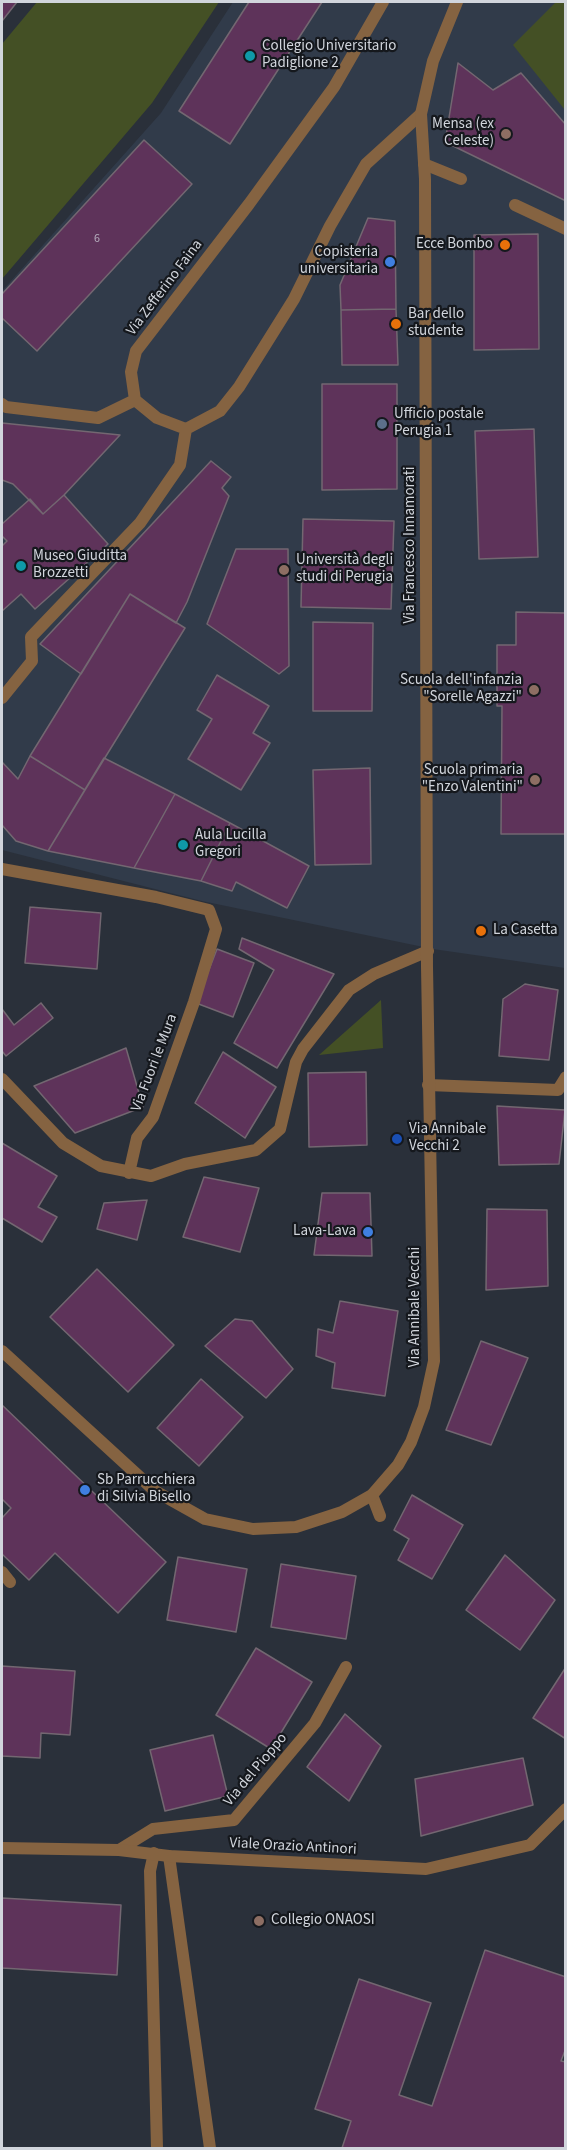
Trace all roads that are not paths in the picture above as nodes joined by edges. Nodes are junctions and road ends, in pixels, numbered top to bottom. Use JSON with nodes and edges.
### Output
{"nodes":[{"id":1,"x":383,"y":2,"type":"edge"},
{"id":2,"x":457,"y":2,"type":"edge"},
{"id":3,"x":421,"y":114,"type":"junction"},
{"id":4,"x":424,"y":164,"type":"junction"},
{"id":5,"x":461,"y":179,"type":"dead end"},
{"id":6,"x":515,"y":205,"type":"dead end"},
{"id":7,"x":566,"y":229,"type":"edge"},
{"id":8,"x":135,"y":400,"type":"junction"},
{"id":9,"x":2,"y":404,"type":"edge"},
{"id":10,"x":186,"y":429,"type":"junction"},
{"id":11,"x":2,"y":698,"type":"edge"},
{"id":12,"x":2,"y":869,"type":"edge"},
{"id":13,"x":428,"y":951,"type":"junction"},
{"id":14,"x":566,"y":1077,"type":"edge"},
{"id":15,"x":2,"y":1079,"type":"edge"},
{"id":16,"x":428,"y":1085,"type":"junction"},
{"id":17,"x":129,"y":1173,"type":"junction"},
{"id":18,"x":2,"y":1352,"type":"edge"},
{"id":19,"x":372,"y":1495,"type":"junction"},
{"id":20,"x":380,"y":1515,"type":"dead end"},
{"id":21,"x":2,"y":1572,"type":"edge"},
{"id":22,"x":10,"y":1582,"type":"dead end"},
{"id":23,"x":346,"y":1667,"type":"dead end"},
{"id":24,"x":566,"y":1809,"type":"edge"},
{"id":25,"x":2,"y":1848,"type":"edge"},
{"id":26,"x":119,"y":1850,"type":"junction"},
{"id":27,"x":154,"y":1853,"type":"junction"},
{"id":28,"x":169,"y":1856,"type":"junction"},
{"id":29,"x":157,"y":2148,"type":"edge"},
{"id":30,"x":210,"y":2148,"type":"edge"}],
"edges":[{"from":1,"to":8,"type":"street","name":"Via Zefferino Faina"},
{"from":2,"to":3,"type":"street","name":"Via Francesco Innamorati"},
{"from":3,"to":4,"type":"street","name":"Via Francesco Innamorati"},
{"from":3,"to":10,"type":"street"},
{"from":4,"to":5,"type":"street"},
{"from":4,"to":13,"type":"street","name":"Via Francesco Innamorati"},
{"from":6,"to":7,"type":"street"},
{"from":8,"to":9,"type":"street"},
{"from":8,"to":10,"type":"street"},
{"from":10,"to":11,"type":"street"},
{"from":12,"to":17,"type":"street","name":"Via Fuori le Mura"},
{"from":13,"to":16,"type":"street","name":"Via Annibale Vecchi"},
{"from":13,"to":17,"type":"street"},
{"from":14,"to":16,"type":"street"},
{"from":15,"to":17,"type":"street"},
{"from":16,"to":19,"type":"street","name":"Via Annibale Vecchi"},
{"from":18,"to":19,"type":"street","name":"Via Annibale Vecchi"},
{"from":19,"to":20,"type":"street"},
{"from":21,"to":22,"type":"street"},
{"from":23,"to":26,"type":"street","name":"Via del Pioppo"},
{"from":24,"to":28,"type":"street","name":"Viale Orazio Antinori"},
{"from":25,"to":26,"type":"street","name":"Viale Orazio Antinori"},
{"from":26,"to":27,"type":"street","name":"Viale Orazio Antinori"},
{"from":27,"to":28,"type":"street","name":"Viale Orazio Antinori"},
{"from":27,"to":29,"type":"street"},
{"from":28,"to":30,"type":"street"}]}
